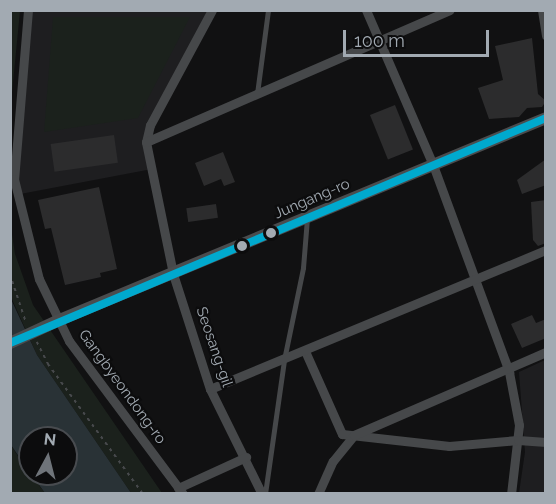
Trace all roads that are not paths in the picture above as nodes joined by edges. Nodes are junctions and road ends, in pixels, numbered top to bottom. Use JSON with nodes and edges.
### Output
{"nodes":[{"id":1,"x":28,"y":10,"type":"edge"},
{"id":2,"x":212,"y":10,"type":"edge"},
{"id":3,"x":268,"y":10,"type":"edge"},
{"id":4,"x":366,"y":10,"type":"edge"},
{"id":5,"x":449,"y":10,"type":"edge"},
{"id":6,"x":542,"y":10,"type":"edge"},
{"id":7,"x":546,"y":36,"type":"edge"},
{"id":8,"x":380,"y":41,"type":"junction"},
{"id":9,"x":257,"y":94,"type":"junction"},
{"id":10,"x":546,"y":118,"type":"edge"},
{"id":11,"x":146,"y":142,"type":"junction"},
{"id":12,"x":433,"y":165,"type":"junction"},
{"id":13,"x":307,"y":217,"type":"junction"},
{"id":14,"x":546,"y":250,"type":"edge"},
{"id":15,"x":173,"y":274,"type":"junction"},
{"id":16,"x":475,"y":279,"type":"junction"},
{"id":17,"x":57,"y":321,"type":"junction"},
{"id":18,"x":10,"y":343,"type":"edge"},
{"id":19,"x":305,"y":351,"type":"junction"},
{"id":20,"x":546,"y":352,"type":"edge"},
{"id":21,"x":284,"y":360,"type":"junction"},
{"id":22,"x":508,"y":369,"type":"junction"},
{"id":23,"x":210,"y":389,"type":"junction"},
{"id":24,"x":354,"y":435,"type":"junction"},
{"id":25,"x":518,"y":440,"type":"junction"},
{"id":26,"x":546,"y":442,"type":"edge"},
{"id":27,"x":246,"y":457,"type":"junction"},
{"id":28,"x":181,"y":491,"type":"edge"},
{"id":29,"x":263,"y":494,"type":"edge"},
{"id":30,"x":318,"y":494,"type":"edge"},
{"id":31,"x":511,"y":494,"type":"edge"}],
"edges":[{"from":1,"to":17,"type":"street","name":"Gangbyeondong-ro"},
{"from":2,"to":11,"type":"street"},
{"from":3,"to":9,"type":"lane"},
{"from":4,"to":8,"type":"street"},
{"from":5,"to":8,"type":"street"},
{"from":6,"to":7,"type":"street"},
{"from":8,"to":9,"type":"street"},
{"from":8,"to":12,"type":"street"},
{"from":9,"to":11,"type":"street"},
{"from":10,"to":12,"type":"street","name":"Jungang-ro"},
{"from":11,"to":15,"type":"street","name":"Seosang-gil"},
{"from":12,"to":13,"type":"street","name":"Jungang-ro"},
{"from":12,"to":16,"type":"street"},
{"from":13,"to":15,"type":"street","name":"Jungang-ro"},
{"from":13,"to":21,"type":"lane"},
{"from":14,"to":16,"type":"street"},
{"from":15,"to":17,"type":"street","name":"Jungang-ro"},
{"from":15,"to":23,"type":"street","name":"Seosang-gil"},
{"from":16,"to":19,"type":"street"},
{"from":16,"to":22,"type":"street"},
{"from":17,"to":18,"type":"street","name":"Jungang-ro","bridge":true},
{"from":17,"to":28,"type":"street","name":"Gangbyeondong-ro"},
{"from":19,"to":21,"type":"street"},
{"from":19,"to":24,"type":"street"},
{"from":20,"to":22,"type":"street"},
{"from":21,"to":23,"type":"street"},
{"from":21,"to":29,"type":"lane"},
{"from":22,"to":24,"type":"street"},
{"from":22,"to":25,"type":"street"},
{"from":23,"to":27,"type":"street","name":"Seosang-gil"},
{"from":24,"to":25,"type":"street"},
{"from":24,"to":30,"type":"street"},
{"from":25,"to":26,"type":"street"},
{"from":25,"to":31,"type":"street"},
{"from":27,"to":28,"type":"street"},
{"from":27,"to":29,"type":"street","name":"Seosang-gil"}]}
